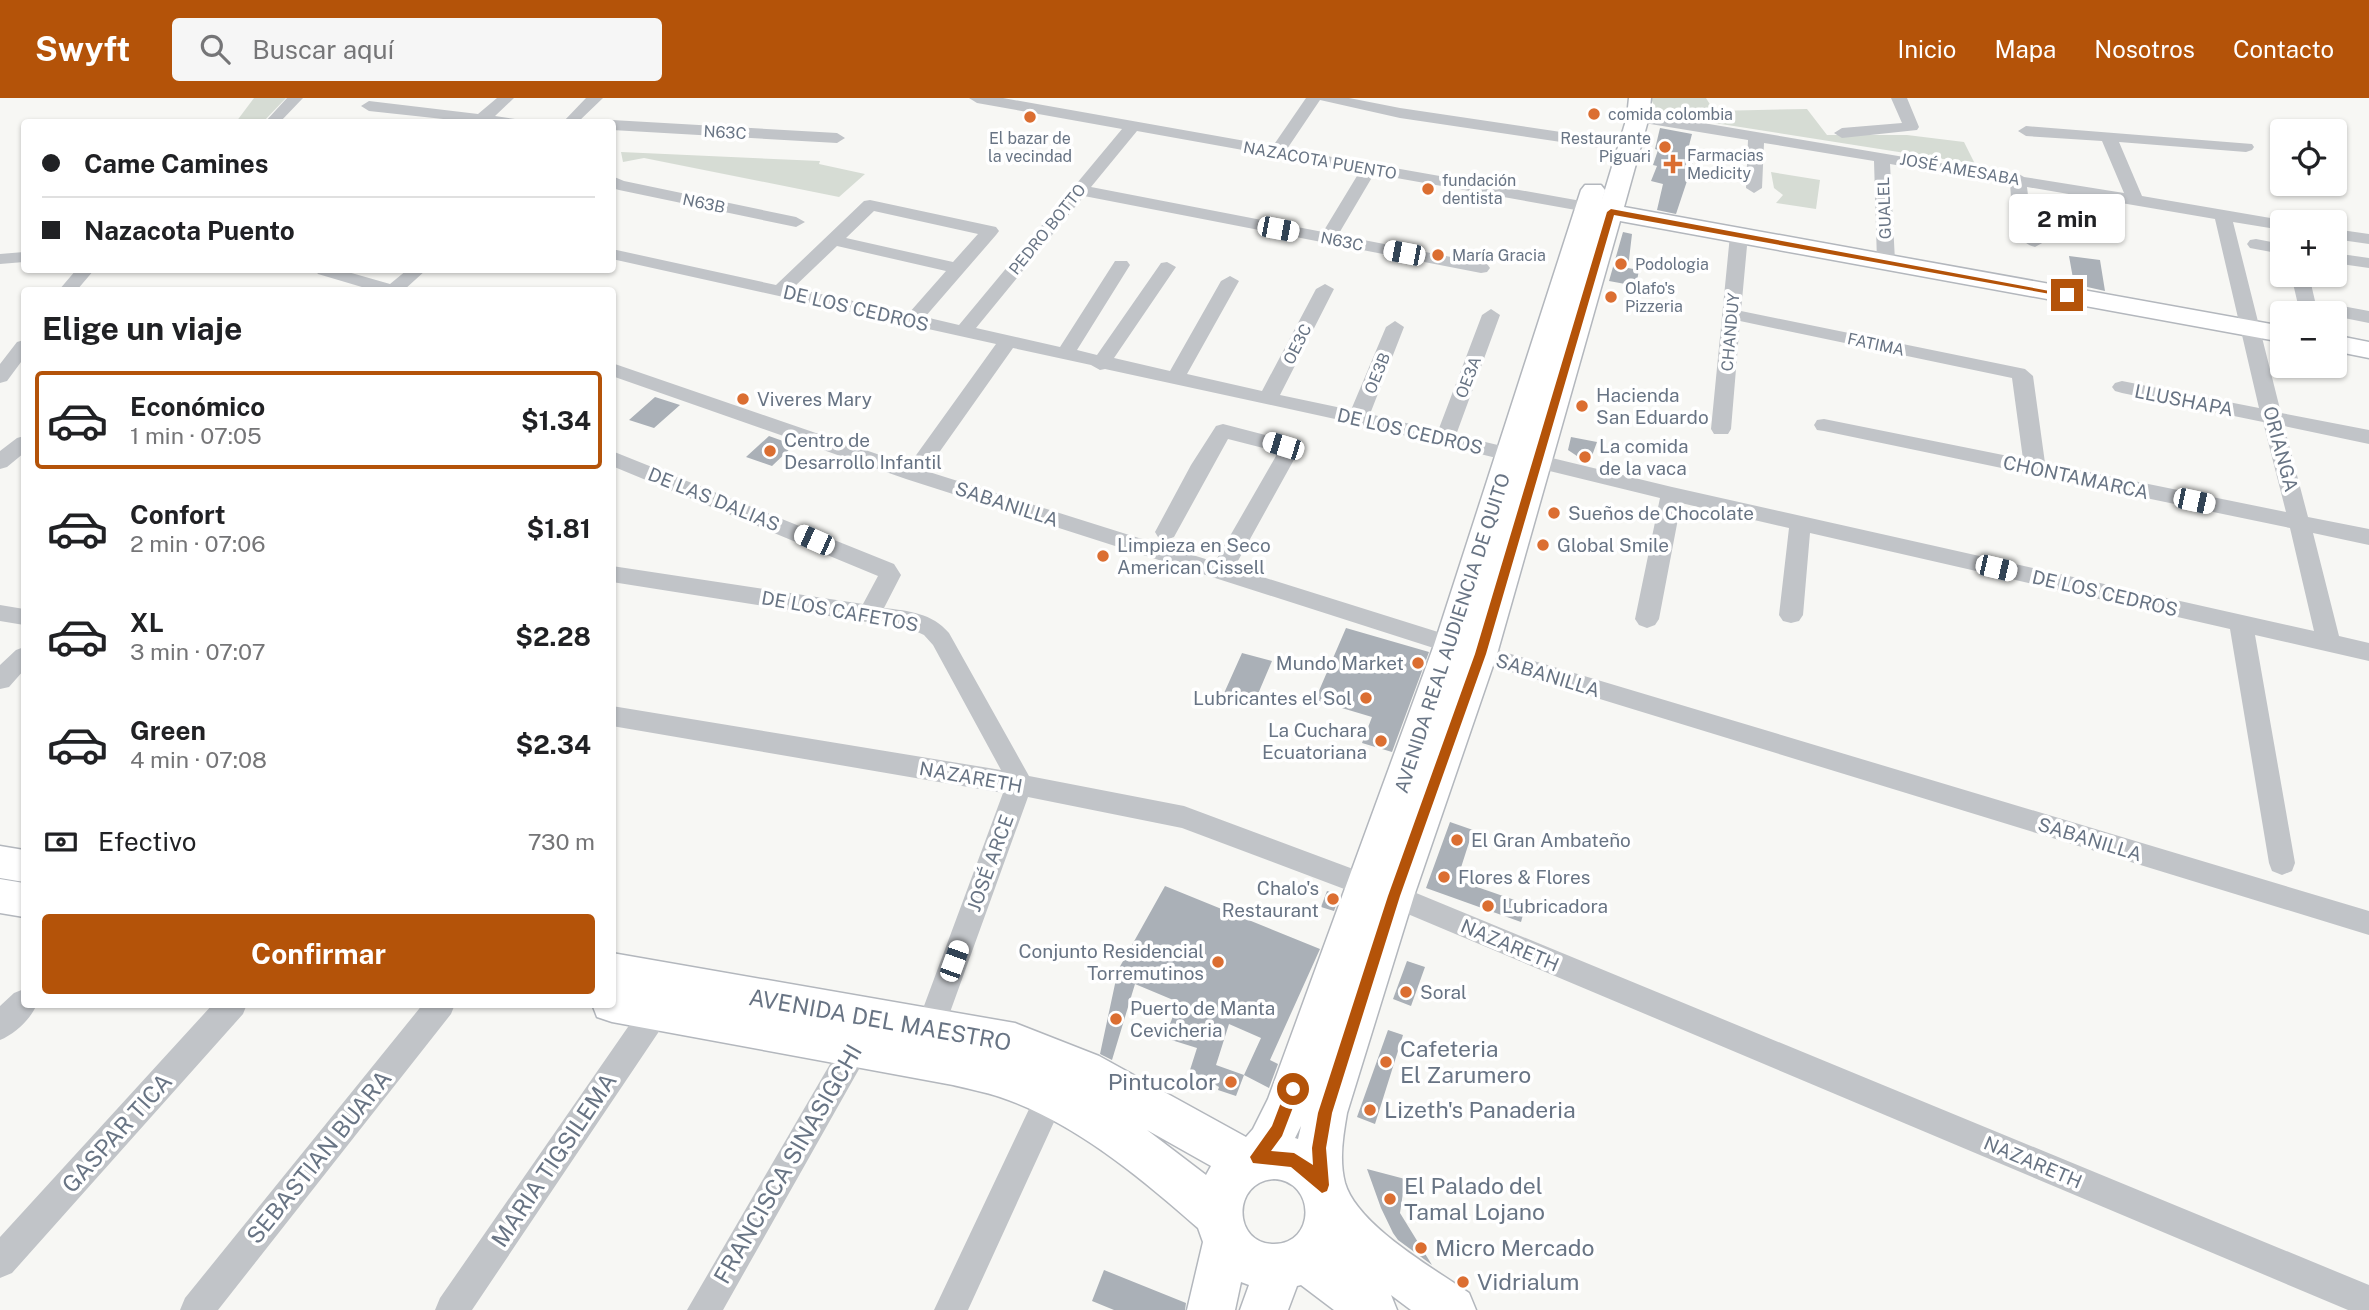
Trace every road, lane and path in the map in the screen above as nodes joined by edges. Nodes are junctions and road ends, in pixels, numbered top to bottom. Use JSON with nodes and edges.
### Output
{"nodes":[{"id":1,"x":295,"y":98,"type":"edge"},
{"id":2,"x":506,"y":98,"type":"edge"},
{"id":3,"x":595,"y":98,"type":"edge"},
{"id":4,"x":1314,"y":98,"type":"edge"},
{"id":5,"x":1326,"y":98,"type":"edge"},
{"id":6,"x":1620,"y":98,"type":"edge"},
{"id":7,"x":1899,"y":98,"type":"edge"},
{"id":8,"x":989,"y":99,"type":"edge"},
{"id":9,"x":373,"y":102,"type":"edge"},
{"id":10,"x":1388,"y":104,"type":"edge"},
{"id":11,"x":1639,"y":107,"type":"edge"},
{"id":12,"x":275,"y":119,"type":"edge"},
{"id":13,"x":359,"y":119,"type":"edge"},
{"id":14,"x":469,"y":119,"type":"edge"},
{"id":15,"x":482,"y":119,"type":"edge"},
{"id":16,"x":578,"y":119,"type":"edge"},
{"id":17,"x":616,"y":125,"type":"edge"},
{"id":18,"x":631,"y":127,"type":"junction"},
{"id":19,"x":1132,"y":127,"type":"junction"},
{"id":20,"x":2026,"y":131,"type":"dead end"},
{"id":21,"x":1842,"y":133,"type":"dead end"},
{"id":22,"x":1756,"y":135,"type":"junction"},
{"id":23,"x":837,"y":138,"type":"dead end"},
{"id":24,"x":2109,"y":138,"type":"junction"},
{"id":25,"x":616,"y":142,"type":"edge"},
{"id":26,"x":1608,"y":144,"type":"junction"},
{"id":27,"x":2246,"y":147,"type":"dead end"},
{"id":28,"x":1277,"y":152,"type":"junction"},
{"id":29,"x":1882,"y":156,"type":"junction"},
{"id":30,"x":1369,"y":169,"type":"junction"},
{"id":31,"x":2017,"y":178,"type":"junction"},
{"id":32,"x":616,"y":183,"type":"edge"},
{"id":33,"x":1754,"y":188,"type":"dead end"},
{"id":34,"x":1079,"y":190,"type":"junction"},
{"id":35,"x":2135,"y":200,"type":"junction"},
{"id":36,"x":1599,"y":209,"type":"junction"},
{"id":37,"x":2223,"y":216,"type":"junction"},
{"id":38,"x":796,"y":222,"type":"dead end"},
{"id":39,"x":2270,"y":223,"type":"edge"},
{"id":40,"x":1740,"y":235,"type":"junction"},
{"id":41,"x":2347,"y":236,"type":"edge"},
{"id":42,"x":1328,"y":238,"type":"junction"},
{"id":43,"x":2369,"y":239,"type":"edge"},
{"id":44,"x":834,"y":240,"type":"junction"},
{"id":45,"x":2035,"y":242,"type":"dead end"},
{"id":46,"x":2256,"y":244,"type":"dead end"},
{"id":47,"x":2270,"y":247,"type":"edge"},
{"id":48,"x":616,"y":255,"type":"edge"},
{"id":49,"x":21,"y":257,"type":"edge"},
{"id":50,"x":0,"y":259,"type":"edge"},
{"id":51,"x":2347,"y":260,"type":"edge"},
{"id":52,"x":1886,"y":261,"type":"junction"},
{"id":53,"x":2369,"y":263,"type":"edge"},
{"id":54,"x":1122,"y":265,"type":"dead end"},
{"id":55,"x":1167,"y":267,"type":"dead end"},
{"id":56,"x":1481,"y":268,"type":"dead end"},
{"id":57,"x":958,"y":269,"type":"junction"},
{"id":58,"x":82,"y":273,"type":"edge"},
{"id":59,"x":334,"y":273,"type":"edge"},
{"id":60,"x":414,"y":273,"type":"edge"},
{"id":61,"x":1230,"y":281,"type":"dead end"},
{"id":62,"x":71,"y":287,"type":"edge"},
{"id":63,"x":378,"y":287,"type":"edge"},
{"id":64,"x":397,"y":287,"type":"edge"},
{"id":65,"x":1325,"y":289,"type":"dead end"},
{"id":66,"x":781,"y":290,"type":"junction"},
{"id":67,"x":1731,"y":314,"type":"junction"},
{"id":68,"x":2347,"y":314,"type":"edge"},
{"id":69,"x":1491,"y":315,"type":"dead end"},
{"id":70,"x":2369,"y":317,"type":"edge"},
{"id":71,"x":913,"y":320,"type":"junction"},
{"id":72,"x":1395,"y":327,"type":"dead end"},
{"id":73,"x":2248,"y":328,"type":"junction"},
{"id":74,"x":963,"y":332,"type":"junction"},
{"id":75,"x":2270,"y":332,"type":"edge"},
{"id":76,"x":1007,"y":343,"type":"junction"},
{"id":77,"x":2347,"y":345,"type":"edge"},
{"id":78,"x":2369,"y":349,"type":"edge"},
{"id":79,"x":21,"y":350,"type":"edge"},
{"id":80,"x":1064,"y":355,"type":"junction"},
{"id":81,"x":1100,"y":364,"type":"junction"},
{"id":82,"x":616,"y":370,"type":"edge"},
{"id":83,"x":0,"y":377,"type":"edge"},
{"id":84,"x":1175,"y":379,"type":"junction"},
{"id":85,"x":2122,"y":387,"type":"dead end"},
{"id":86,"x":1268,"y":399,"type":"junction"},
{"id":87,"x":1358,"y":418,"type":"junction"},
{"id":88,"x":2273,"y":418,"type":"junction"},
{"id":89,"x":1824,"y":425,"type":"dead end"},
{"id":90,"x":1721,"y":429,"type":"dead end"},
{"id":91,"x":2369,"y":437,"type":"edge"},
{"id":92,"x":1445,"y":438,"type":"junction"},
{"id":93,"x":21,"y":445,"type":"edge"},
{"id":94,"x":1525,"y":458,"type":"junction"},
{"id":95,"x":616,"y":460,"type":"edge"},
{"id":96,"x":0,"y":461,"type":"edge"},
{"id":97,"x":2035,"y":469,"type":"junction"},
{"id":98,"x":913,"y":474,"type":"junction"},
{"id":99,"x":1672,"y":494,"type":"junction"},
{"id":100,"x":1801,"y":523,"type":"junction"},
{"id":101,"x":2300,"y":523,"type":"junction"},
{"id":102,"x":1166,"y":533,"type":"dead end"},
{"id":103,"x":2369,"y":537,"type":"edge"},
{"id":104,"x":1221,"y":572,"type":"junction"},
{"id":105,"x":616,"y":575,"type":"edge"},
{"id":106,"x":0,"y":613,"type":"edge"},
{"id":107,"x":869,"y":614,"type":"junction"},
{"id":108,"x":1791,"y":615,"type":"dead end"},
{"id":109,"x":21,"y":616,"type":"edge"},
{"id":110,"x":1647,"y":619,"type":"dead end"},
{"id":111,"x":2242,"y":624,"type":"junction"},
{"id":112,"x":2329,"y":643,"type":"junction"},
{"id":113,"x":1466,"y":649,"type":"junction"},
{"id":114,"x":2369,"y":652,"type":"edge"},
{"id":115,"x":21,"y":659,"type":"edge"},
{"id":116,"x":0,"y":680,"type":"edge"},
{"id":117,"x":616,"y":717,"type":"edge"},
{"id":118,"x":1019,"y":785,"type":"junction"},
{"id":119,"x":0,"y":862,"type":"edge"},
{"id":120,"x":2282,"y":863,"type":"dead end"},
{"id":121,"x":21,"y":866,"type":"edge"},
{"id":122,"x":1380,"y":891,"type":"junction"},
{"id":123,"x":0,"y":896,"type":"edge"},
{"id":124,"x":21,"y":900,"type":"edge"},
{"id":125,"x":2369,"y":923,"type":"edge"},
{"id":126,"x":616,"y":981,"type":"edge"},
{"id":127,"x":616,"y":982,"type":"edge"},
{"id":128,"x":21,"y":1005,"type":"edge"},
{"id":129,"x":229,"y":1008,"type":"edge"},
{"id":130,"x":439,"y":1008,"type":"edge"},
{"id":131,"x":656,"y":1010,"type":"junction"},
{"id":132,"x":0,"y":1026,"type":"edge"},
{"id":133,"x":863,"y":1032,"type":"junction"},
{"id":134,"x":925,"y":1043,"type":"junction"},
{"id":135,"x":1050,"y":1098,"type":"junction"},
{"id":136,"x":1252,"y":1160,"type":"junction"},
{"id":137,"x":1326,"y":1199,"type":"junction"},
{"id":138,"x":1223,"y":1228,"type":"junction"},
{"id":139,"x":0,"y":1261,"type":"edge"},
{"id":140,"x":1283,"y":1279,"type":"edge"},
{"id":141,"x":2369,"y":1302,"type":"edge"},
{"id":142,"x":197,"y":1310,"type":"edge"},
{"id":143,"x":452,"y":1310,"type":"edge"},
{"id":144,"x":704,"y":1310,"type":"edge"},
{"id":145,"x":951,"y":1310,"type":"edge"},
{"id":146,"x":1210,"y":1310,"type":"edge"},
{"id":147,"x":1373,"y":1310,"type":"edge"},
{"id":148,"x":1452,"y":1310,"type":"edge"}],
"edges":[{"from":1,"to":12,"type":"street"},
{"from":2,"to":15,"type":"street"},
{"from":3,"to":16,"type":"street"},
{"from":4,"to":28,"type":"street"},
{"from":5,"to":10,"type":"street"},
{"from":6,"to":26,"type":"main road","name":"AVENIDA REAL AUDIENCIA DE QUITO"},
{"from":7,"to":21,"type":"street"},
{"from":8,"to":19,"type":"street","name":"NAZACOTA PUENTO"},
{"from":9,"to":13,"type":"street"},
{"from":9,"to":14,"type":"street"},
{"from":10,"to":26,"type":"street"},
{"from":11,"to":22,"type":"street","name":"JOSÉ AMESABA"},
{"from":11,"to":36,"type":"main road","name":"AVENIDA REAL AUDIENCIA DE QUITO"},
{"from":17,"to":18,"type":"street","name":"N63C"},
{"from":18,"to":23,"type":"street","name":"N63C"},
{"from":18,"to":25,"type":"street"},
{"from":19,"to":28,"type":"street","name":"NAZACOTA PUENTO"},
{"from":19,"to":34,"type":"street","name":"PEDRO BOTTO"},
{"from":20,"to":24,"type":"street"},
{"from":22,"to":29,"type":"street","name":"JOSÉ AMESABA"},
{"from":22,"to":33,"type":"street"},
{"from":24,"to":27,"type":"street"},
{"from":24,"to":35,"type":"street"},
{"from":26,"to":36,"type":"main road","name":"AVENIDA REAL AUDIENCIA DE QUITO"},
{"from":28,"to":30,"type":"street","name":"NAZACOTA PUENTO"},
{"from":29,"to":31,"type":"street","name":"JOSÉ AMESABA"},
{"from":29,"to":52,"type":"street","name":"GUALEL"},
{"from":30,"to":36,"type":"street","name":"NAZACOTA PUENTO"},
{"from":30,"to":42,"type":"street"},
{"from":31,"to":35,"type":"street","name":"JOSÉ AMESABA"},
{"from":31,"to":45,"type":"street"},
{"from":32,"to":38,"type":"street","name":"N63B"},
{"from":34,"to":42,"type":"street","name":"N63C"},
{"from":34,"to":74,"type":"street","name":"PEDRO BOTTO"},
{"from":35,"to":37,"type":"street","name":"JOSÉ AMESABA"},
{"from":36,"to":40,"type":"main road","name":"NAZACOTA PUENTO"},
{"from":36,"to":94,"type":"main road","name":"AVENIDA REAL AUDIENCIA DE QUITO"},
{"from":37,"to":39,"type":"street","name":"JOSÉ AMESABA"},
{"from":37,"to":73,"type":"street","name":"ORIANGA"},
{"from":40,"to":52,"type":"main road","name":"NAZACOTA PUENTO"},
{"from":40,"to":67,"type":"street","name":"CHANDUY"},
{"from":41,"to":43,"type":"street"},
{"from":42,"to":56,"type":"street","name":"N63C"},
{"from":44,"to":57,"type":"street"},
{"from":44,"to":57,"type":"street"},
{"from":44,"to":66,"type":"street"},
{"from":46,"to":47,"type":"street"},
{"from":48,"to":66,"type":"street","name":"DE LOS CEDROS"},
{"from":49,"to":50,"type":"street"},
{"from":51,"to":53,"type":"street"},
{"from":52,"to":73,"type":"main road","name":"NAZACOTA PUENTO"},
{"from":54,"to":80,"type":"street"},
{"from":55,"to":81,"type":"street"},
{"from":57,"to":71,"type":"street"},
{"from":58,"to":62,"type":"street"},
{"from":59,"to":63,"type":"street"},
{"from":60,"to":64,"type":"street"},
{"from":61,"to":84,"type":"street"},
{"from":65,"to":86,"type":"street","name":"OE3C"},
{"from":66,"to":71,"type":"street","name":"DE LOS CEDROS"},
{"from":67,"to":90,"type":"street","name":"CHANDUY"},
{"from":67,"to":97,"type":"street","name":"FATIMA"},
{"from":68,"to":70,"type":"street"},
{"from":69,"to":92,"type":"street","name":"OE3A"},
{"from":71,"to":74,"type":"street","name":"DE LOS CEDROS"},
{"from":72,"to":87,"type":"street","name":"OE3B"},
{"from":73,"to":75,"type":"main road","name":"NAZACOTA PUENTO"},
{"from":73,"to":88,"type":"street","name":"ORIANGA"},
{"from":74,"to":76,"type":"street","name":"DE LOS CEDROS"},
{"from":76,"to":80,"type":"street","name":"DE LOS CEDROS"},
{"from":76,"to":98,"type":"street"},
{"from":77,"to":78,"type":"main road"},
{"from":79,"to":83,"type":"street"},
{"from":80,"to":81,"type":"street","name":"DE LOS CEDROS"},
{"from":81,"to":84,"type":"street","name":"DE LOS CEDROS"},
{"from":82,"to":98,"type":"street","name":"SABANILLA"},
{"from":84,"to":86,"type":"street","name":"DE LOS CEDROS"},
{"from":85,"to":88,"type":"street","name":"LLUSHAPA"},
{"from":86,"to":87,"type":"street","name":"DE LOS CEDROS"},
{"from":87,"to":92,"type":"street","name":"DE LOS CEDROS"},
{"from":88,"to":91,"type":"street","name":"LLUSHAPA"},
{"from":88,"to":101,"type":"street","name":"ORIANGA"},
{"from":89,"to":97,"type":"street","name":"CHONTAMARCA"},
{"from":92,"to":94,"type":"street","name":"DE LOS CEDROS"},
{"from":93,"to":96,"type":"street"},
{"from":94,"to":99,"type":"street","name":"DE LOS CEDROS"},
{"from":94,"to":113,"type":"main road","name":"AVENIDA REAL AUDIENCIA DE QUITO"},
{"from":95,"to":107,"type":"street","name":"DE LAS DALIAS"},
{"from":97,"to":101,"type":"street","name":"CHONTAMARCA"},
{"from":98,"to":104,"type":"street","name":"SABANILLA"},
{"from":99,"to":100,"type":"street","name":"DE LOS CEDROS"},
{"from":99,"to":110,"type":"street"},
{"from":100,"to":108,"type":"street"},
{"from":100,"to":111,"type":"street","name":"DE LOS CEDROS"},
{"from":101,"to":103,"type":"street","name":"CHONTAMARCA"},
{"from":101,"to":112,"type":"street","name":"ORIANGA"},
{"from":102,"to":104,"type":"street"},
{"from":104,"to":113,"type":"street","name":"SABANILLA"},
{"from":105,"to":107,"type":"street","name":"DE LOS CAFETOS"},
{"from":106,"to":109,"type":"street"},
{"from":107,"to":118,"type":"street","name":"DE LOS CAFETOS"},
{"from":111,"to":112,"type":"street","name":"DE LOS CEDROS"},
{"from":111,"to":120,"type":"street"},
{"from":112,"to":114,"type":"street","name":"DE LOS CEDROS"},
{"from":113,"to":122,"type":"main road","name":"AVENIDA REAL AUDIENCIA DE QUITO"},
{"from":113,"to":125,"type":"street","name":"SABANILLA"},
{"from":115,"to":116,"type":"street"},
{"from":117,"to":118,"type":"street","name":"NAZARETH"},
{"from":118,"to":122,"type":"street","name":"NAZARETH"},
{"from":118,"to":134,"type":"street","name":"JOSÉ ARCE"},
{"from":119,"to":121,"type":"main road"},
{"from":122,"to":136,"type":"main road","name":"AVENIDA REAL AUDIENCIA DE QUITO"},
{"from":122,"to":137,"type":"main road","name":"AVENIDA REAL AUDIENCIA DE QUITO"},
{"from":122,"to":141,"type":"street","name":"NAZARETH"},
{"from":123,"to":124,"type":"main road"},
{"from":126,"to":133,"type":"main road","name":"AVENIDA DEL MAESTRO"},
{"from":127,"to":131,"type":"main road","name":"AVENIDA DEL MAESTRO"},
{"from":128,"to":132,"type":"street"},
{"from":129,"to":139,"type":"street","name":"GASPAR TICA"},
{"from":130,"to":142,"type":"street","name":"SEBASTIAN BUARA"},
{"from":131,"to":133,"type":"main road","name":"AVENIDA DEL MAESTRO"},
{"from":131,"to":143,"type":"street","name":"MARIA TIGSILEMA"},
{"from":133,"to":134,"type":"main road","name":"AVENIDA DEL MAESTRO"},
{"from":133,"to":144,"type":"street","name":"FRANCISCA SINASIGCHI"},
{"from":134,"to":135,"type":"main road","name":"AVENIDA DEL MAESTRO"},
{"from":134,"to":136,"type":"main road","name":"AVENIDA DEL MAESTRO"},
{"from":135,"to":138,"type":"main road","name":"AVENIDA DEL MAESTRO"},
{"from":135,"to":145,"type":"street"},
{"from":136,"to":137,"type":"main road"},
{"from":136,"to":138,"type":"main road"},
{"from":137,"to":140,"type":"main road"},
{"from":137,"to":148,"type":"main road"},
{"from":138,"to":140,"type":"main road"},
{"from":138,"to":146,"type":"main road"},
{"from":140,"to":147,"type":"main road"}]}
